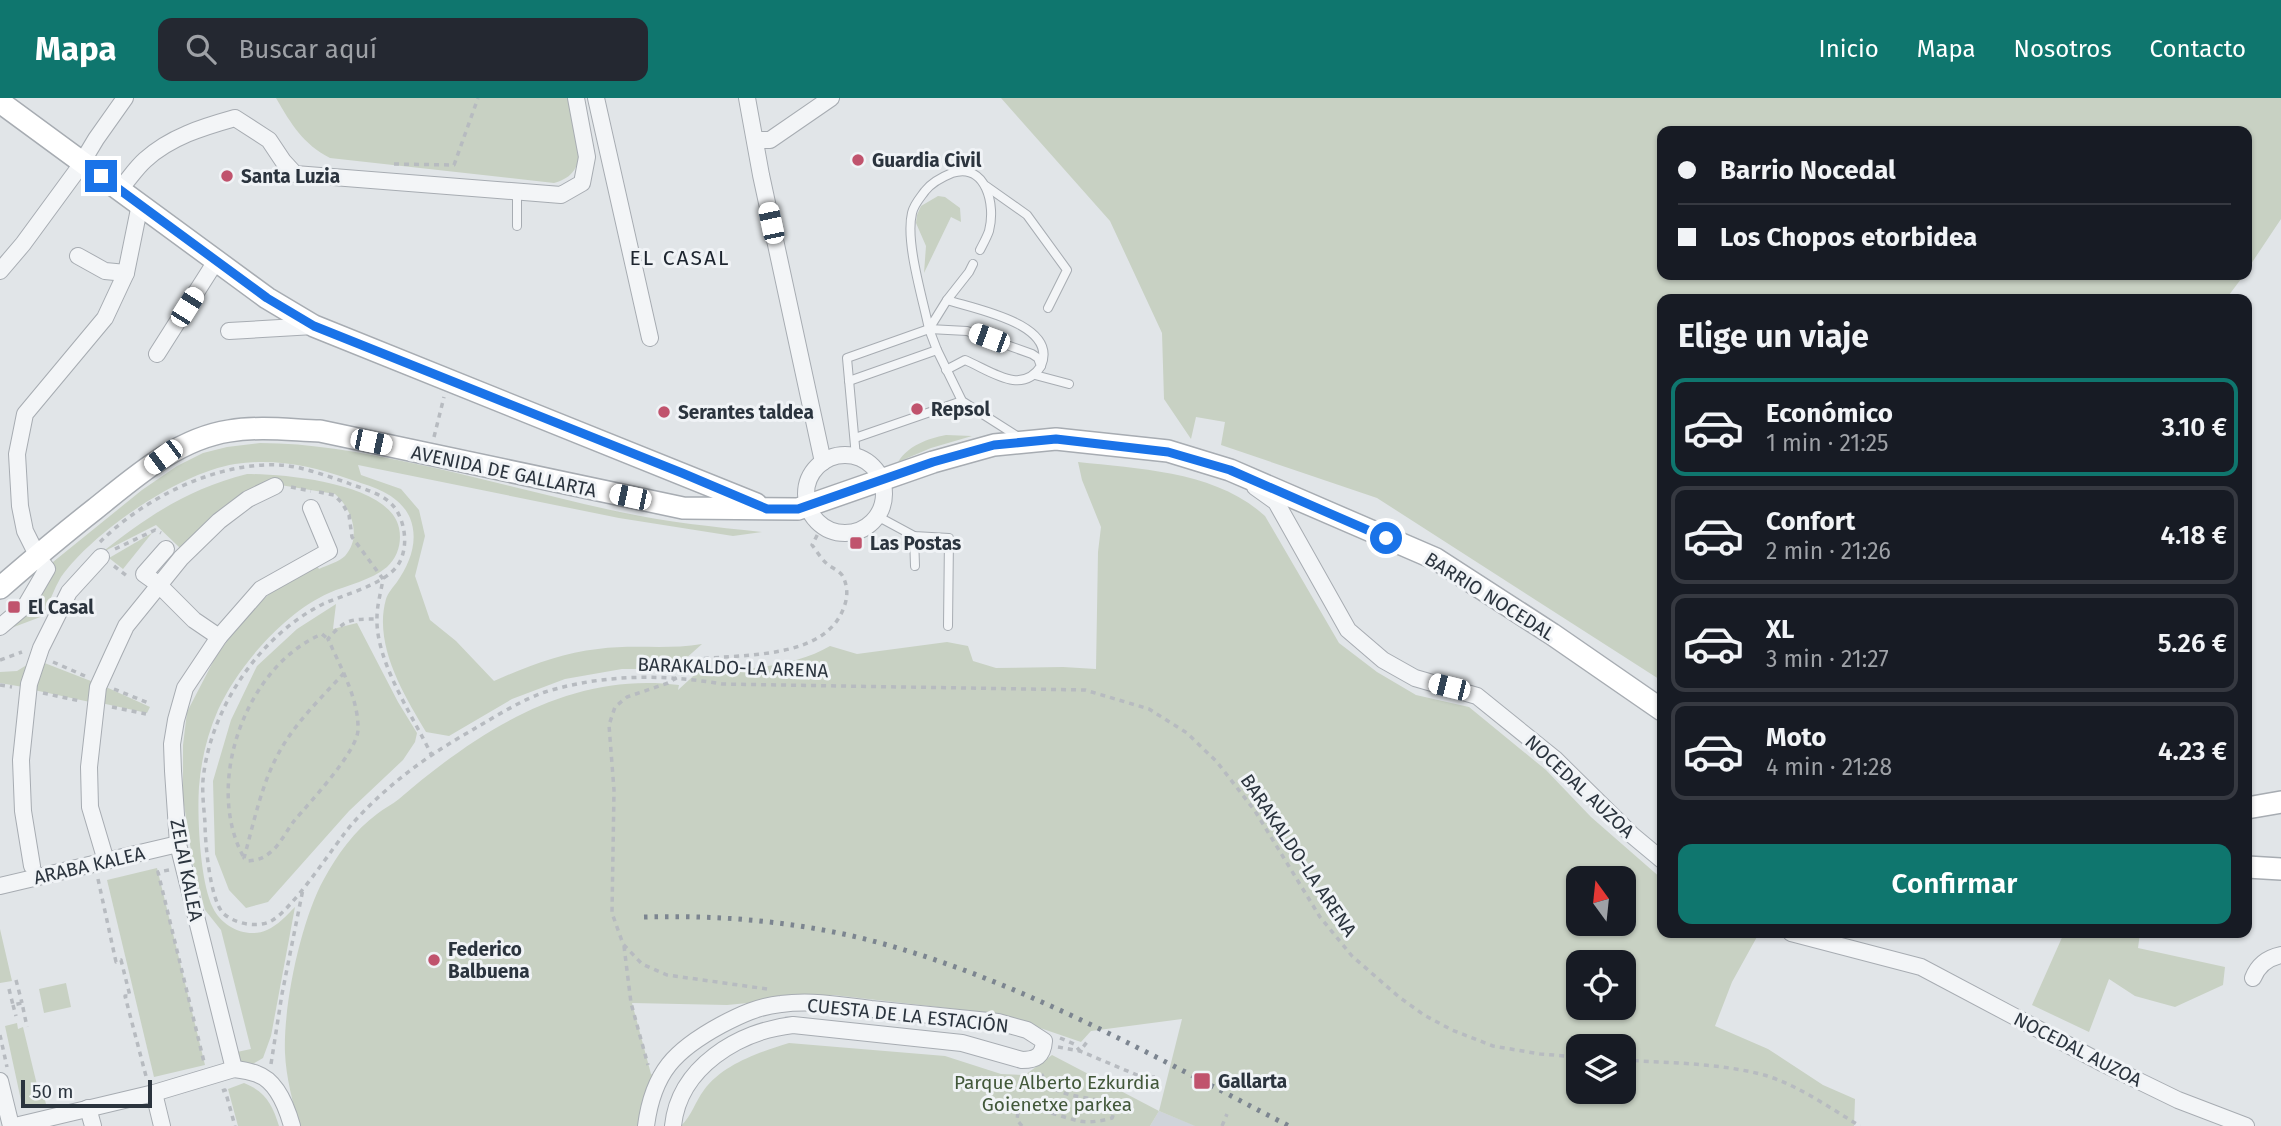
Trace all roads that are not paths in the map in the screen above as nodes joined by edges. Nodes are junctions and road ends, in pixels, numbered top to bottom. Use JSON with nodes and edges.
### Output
{"nodes":[{"id":1,"x":125,"y":98,"type":"edge"},
{"id":2,"x":576,"y":98,"type":"edge"},
{"id":3,"x":596,"y":98,"type":"edge"},
{"id":4,"x":747,"y":98,"type":"edge"},
{"id":5,"x":831,"y":98,"type":"edge"},
{"id":6,"x":0,"y":102,"type":"edge"},
{"id":7,"x":755,"y":140,"type":"junction"},
{"id":8,"x":83,"y":163,"type":"junction"},
{"id":9,"x":986,"y":186,"type":"junction"},
{"id":10,"x":120,"y":189,"type":"junction"},
{"id":11,"x":517,"y":192,"type":"junction"},
{"id":12,"x":139,"y":204,"type":"junction"},
{"id":13,"x":517,"y":226,"type":"dead end"},
{"id":14,"x":980,"y":250,"type":"dead end"},
{"id":15,"x":78,"y":256,"type":"dead end"},
{"id":16,"x":216,"y":261,"type":"junction"},
{"id":17,"x":973,"y":264,"type":"dead end"},
{"id":18,"x":0,"y":271,"type":"edge"},
{"id":19,"x":126,"y":273,"type":"junction"},
{"id":20,"x":947,"y":300,"type":"junction"},
{"id":21,"x":1048,"y":308,"type":"dead end"},
{"id":22,"x":314,"y":326,"type":"junction"},
{"id":23,"x":929,"y":329,"type":"junction"},
{"id":24,"x":229,"y":331,"type":"dead end"},
{"id":25,"x":650,"y":338,"type":"dead end"},
{"id":26,"x":937,"y":350,"type":"junction"},
{"id":27,"x":158,"y":354,"type":"dead end"},
{"id":28,"x":1041,"y":366,"type":"junction"},
{"id":29,"x":946,"y":370,"type":"junction"},
{"id":30,"x":1035,"y":375,"type":"junction"},
{"id":31,"x":849,"y":381,"type":"junction"},
{"id":32,"x":1069,"y":384,"type":"dead end"},
{"id":33,"x":962,"y":401,"type":"junction"},
{"id":34,"x":855,"y":438,"type":"junction"},
{"id":35,"x":1024,"y":441,"type":"junction"},
{"id":36,"x":856,"y":457,"type":"junction"},
{"id":37,"x":823,"y":462,"type":"junction"},
{"id":38,"x":1230,"y":470,"type":"junction"},
{"id":39,"x":682,"y":473,"type":"junction"},
{"id":40,"x":881,"y":480,"type":"junction"},
{"id":41,"x":283,"y":489,"type":"dead end"},
{"id":42,"x":807,"y":506,"type":"junction"},
{"id":43,"x":311,"y":508,"type":"dead end"},
{"id":44,"x":683,"y":508,"type":"junction"},
{"id":45,"x":767,"y":509,"type":"junction"},
{"id":46,"x":877,"y":516,"type":"junction"},
{"id":47,"x":914,"y":536,"type":"junction"},
{"id":48,"x":34,"y":549,"type":"dead end"},
{"id":49,"x":166,"y":549,"type":"dead end"},
{"id":50,"x":100,"y":550,"type":"road end"},
{"id":51,"x":43,"y":564,"type":"dead end"},
{"id":52,"x":915,"y":566,"type":"dead end"},
{"id":53,"x":0,"y":588,"type":"edge"},
{"id":54,"x":154,"y":589,"type":"junction"},
{"id":55,"x":948,"y":626,"type":"dead end"},
{"id":56,"x":0,"y":627,"type":"edge"},
{"id":57,"x":219,"y":637,"type":"junction"},
{"id":58,"x":1657,"y":707,"type":"edge"},
{"id":59,"x":2281,"y":802,"type":"edge"},
{"id":60,"x":2252,"y":807,"type":"edge"},
{"id":61,"x":178,"y":844,"type":"junction"},
{"id":62,"x":1657,"y":856,"type":"edge"},
{"id":63,"x":106,"y":861,"type":"junction"},
{"id":64,"x":32,"y":866,"type":"dead end"},
{"id":65,"x":2252,"y":867,"type":"edge"},
{"id":66,"x":2281,"y":869,"type":"edge"},
{"id":67,"x":0,"y":886,"type":"edge"},
{"id":68,"x":1810,"y":938,"type":"edge"},
{"id":69,"x":2281,"y":956,"type":"edge"},
{"id":70,"x":2253,"y":978,"type":"dead end"},
{"id":71,"x":234,"y":1069,"type":"junction"},
{"id":72,"x":0,"y":1081,"type":"edge"},
{"id":73,"x":151,"y":1088,"type":"junction"},
{"id":74,"x":88,"y":1108,"type":"junction"},
{"id":75,"x":13,"y":1126,"type":"edge"},
{"id":76,"x":93,"y":1126,"type":"edge"},
{"id":77,"x":162,"y":1126,"type":"edge"},
{"id":78,"x":292,"y":1126,"type":"edge"},
{"id":79,"x":646,"y":1126,"type":"edge"},
{"id":80,"x":673,"y":1126,"type":"edge"},
{"id":81,"x":2246,"y":1126,"type":"edge"}],
"edges":[{"from":1,"to":8,"type":"street"},
{"from":2,"to":11,"type":"street"},
{"from":3,"to":25,"type":"street"},
{"from":4,"to":7,"type":"street"},
{"from":5,"to":7,"type":"street"},
{"from":6,"to":8,"type":"street"},
{"from":7,"to":37,"type":"street"},
{"from":8,"to":10,"type":"street"},
{"from":8,"to":18,"type":"street"},
{"from":9,"to":14,"type":"lane"},
{"from":9,"to":21,"type":"lane"},
{"from":9,"to":23,"type":"lane"},
{"from":10,"to":11,"type":"street"},
{"from":10,"to":12,"type":"street"},
{"from":11,"to":13,"type":"lane"},
{"from":12,"to":16,"type":"street"},
{"from":12,"to":19,"type":"street"},
{"from":15,"to":19,"type":"street"},
{"from":16,"to":22,"type":"street"},
{"from":16,"to":27,"type":"street"},
{"from":17,"to":20,"type":"lane"},
{"from":19,"to":48,"type":"street"},
{"from":20,"to":23,"type":"lane"},
{"from":20,"to":28,"type":"lane"},
{"from":22,"to":24,"type":"street"},
{"from":22,"to":39,"type":"street"},
{"from":23,"to":26,"type":"lane"},
{"from":23,"to":28,"type":"lane"},
{"from":23,"to":31,"type":"lane"},
{"from":26,"to":29,"type":"lane"},
{"from":26,"to":31,"type":"lane"},
{"from":28,"to":30,"type":"lane"},
{"from":29,"to":30,"type":"lane"},
{"from":29,"to":33,"type":"lane"},
{"from":30,"to":32,"type":"lane"},
{"from":31,"to":34,"type":"lane"},
{"from":33,"to":34,"type":"lane"},
{"from":33,"to":35,"type":"lane"},
{"from":34,"to":36,"type":"lane"},
{"from":35,"to":38,"type":"street","name":"BARRIO NOCEDAL"},
{"from":35,"to":40,"type":"street","name":"AVENIDA DE GALLARTA"},
{"from":36,"to":37,"type":"street"},
{"from":36,"to":40,"type":"street"},
{"from":37,"to":42,"type":"street"},
{"from":38,"to":58,"type":"street","name":"BARRIO NOCEDAL"},
{"from":38,"to":62,"type":"street","name":"NOCEDAL AUZOA"},
{"from":39,"to":44,"type":"street"},
{"from":39,"to":45,"type":"street"},
{"from":40,"to":42,"type":"street","name":"AVENIDA DE GALLARTA"},
{"from":40,"to":46,"type":"street"},
{"from":41,"to":54,"type":"street"},
{"from":42,"to":45,"type":"street","name":"AVENIDA DE GALLARTA"},
{"from":42,"to":46,"type":"street"},
{"from":43,"to":57,"type":"street","name":"ZELAI KALEA"},
{"from":44,"to":45,"type":"street","name":"AVENIDA DE GALLARTA"},
{"from":44,"to":53,"type":"street","name":"AVENIDA DE GALLARTA"},
{"from":46,"to":47,"type":"lane"},
{"from":47,"to":52,"type":"lane"},
{"from":47,"to":55,"type":"lane"},
{"from":49,"to":54,"type":"street"},
{"from":50,"to":64,"type":"street","name":"ARABA KALEA"},
{"from":51,"to":56,"type":"street"},
{"from":54,"to":57,"type":"street"},
{"from":54,"to":63,"type":"street"},
{"from":57,"to":61,"type":"street","name":"ZELAI KALEA"},
{"from":59,"to":60,"type":"street"},
{"from":61,"to":63,"type":"street","name":"ARABA KALEA"},
{"from":61,"to":71,"type":"street","name":"ZELAI KALEA"},
{"from":63,"to":67,"type":"street","name":"ARABA KALEA"},
{"from":65,"to":66,"type":"street"},
{"from":68,"to":81,"type":"street","name":"NOCEDAL AUZOA"},
{"from":69,"to":70,"type":"street"},
{"from":71,"to":73,"type":"street"},
{"from":71,"to":78,"type":"street"},
{"from":72,"to":75,"type":"street"},
{"from":73,"to":74,"type":"street"},
{"from":73,"to":77,"type":"street"},
{"from":74,"to":75,"type":"street"},
{"from":74,"to":76,"type":"street"},
{"from":79,"to":80,"type":"street","name":"CUESTA DE LA ESTACIÓN"}]}
